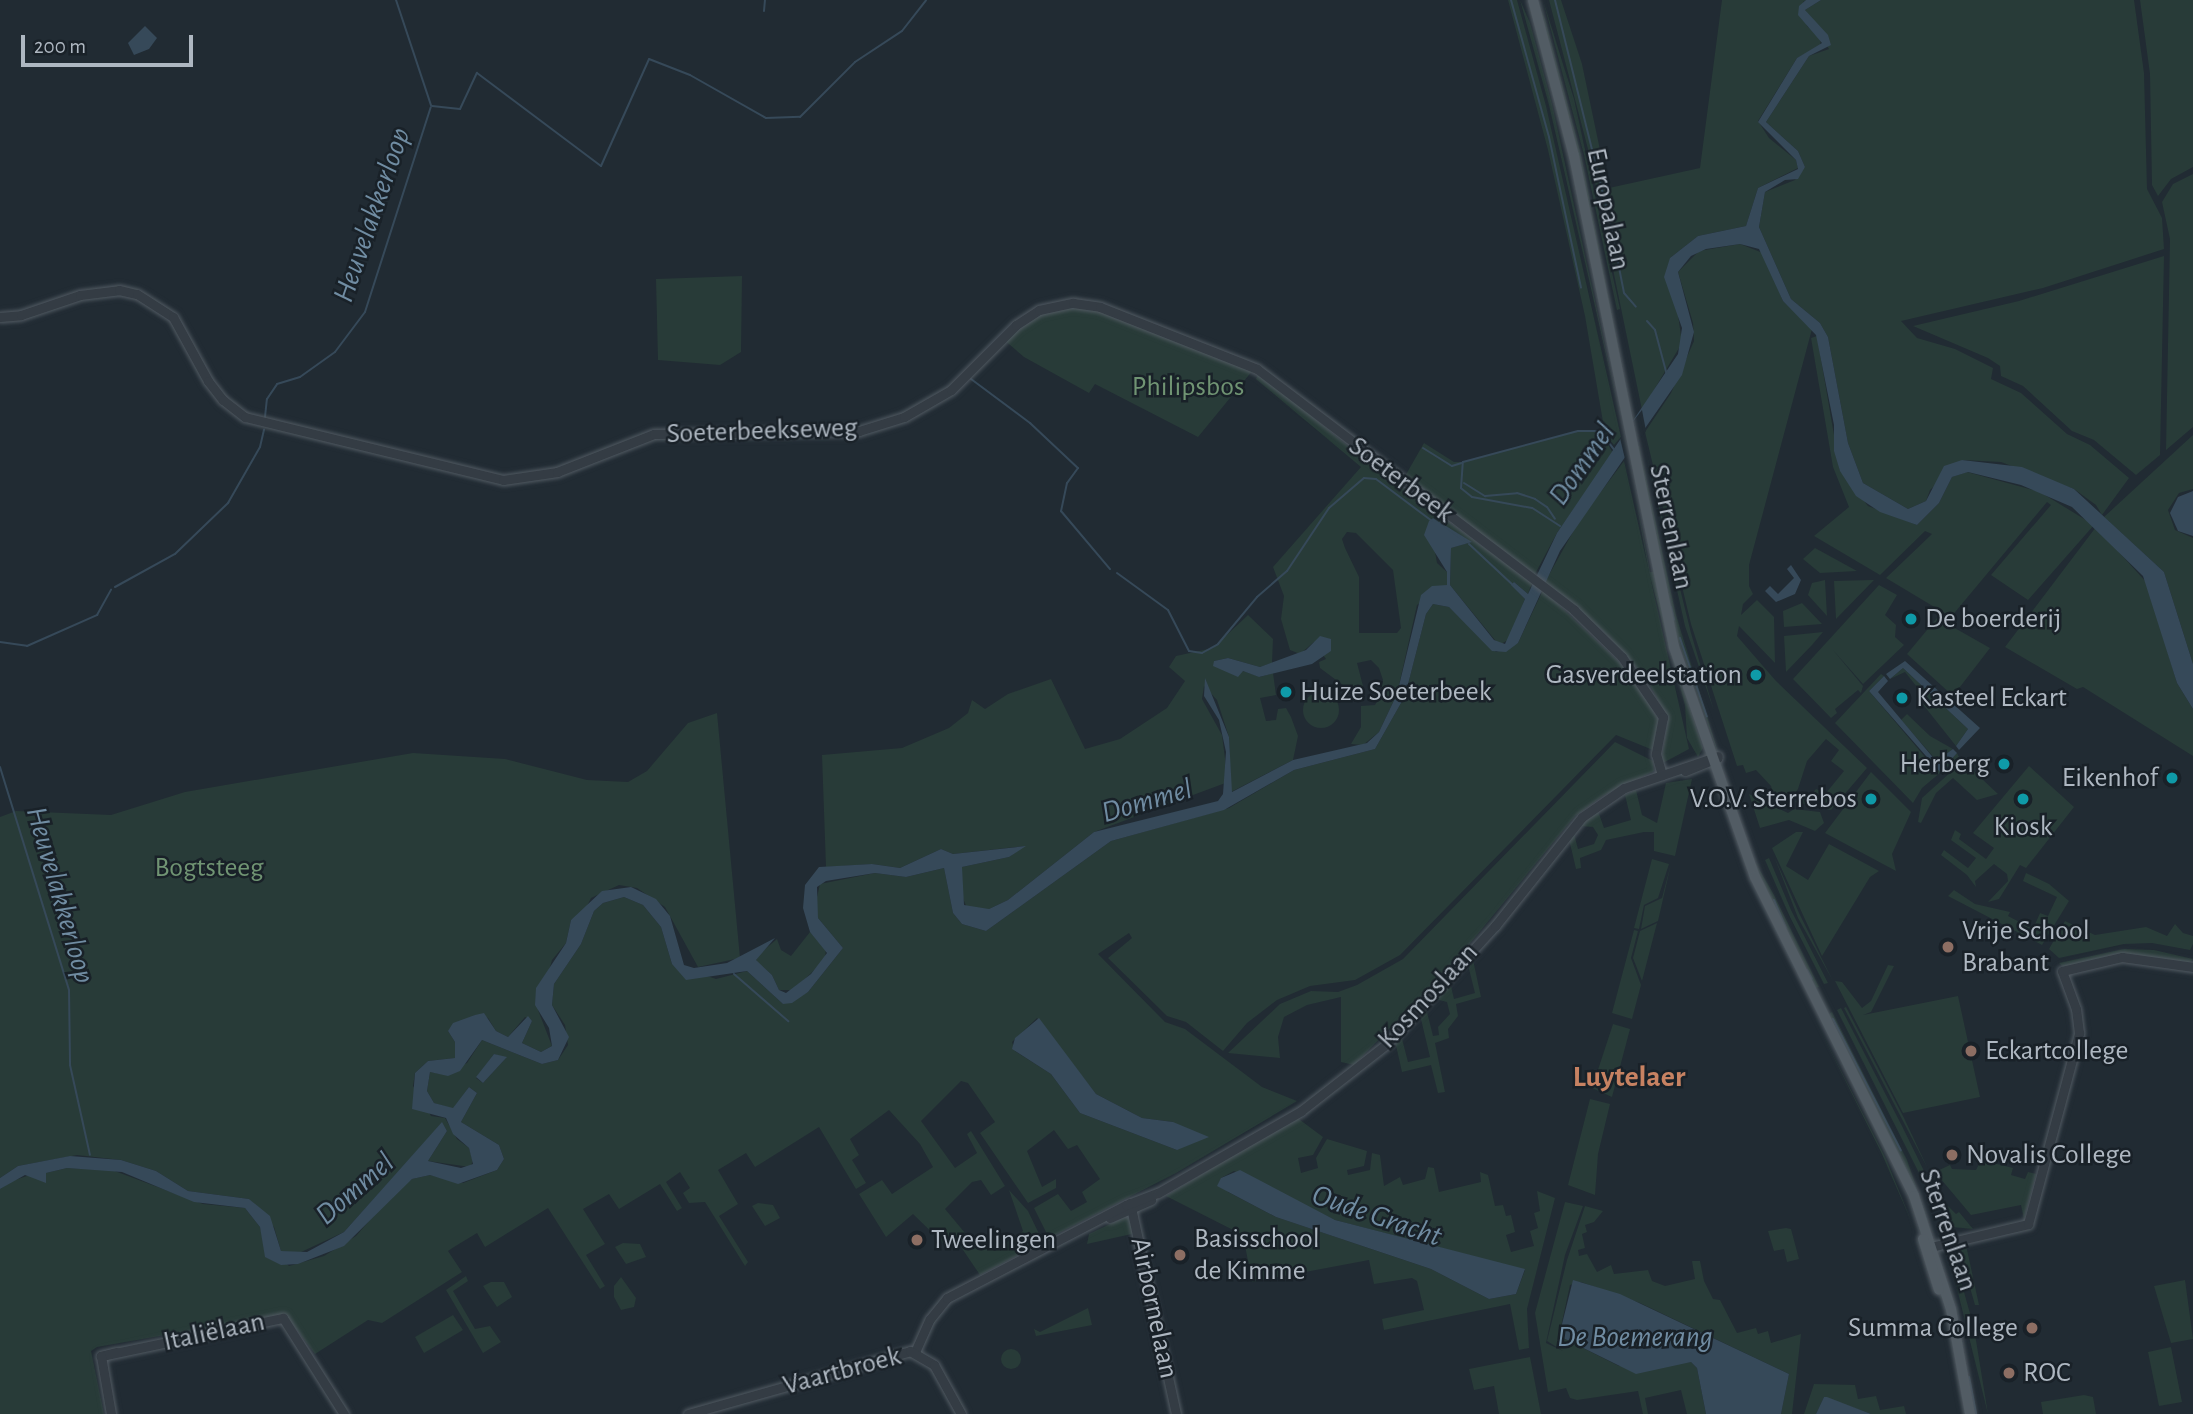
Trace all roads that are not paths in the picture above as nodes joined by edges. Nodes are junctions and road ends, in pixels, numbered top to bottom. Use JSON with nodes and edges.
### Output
{"nodes":[{"id":1,"x":1533,"y":0,"type":"edge"},
{"id":2,"x":0,"y":317,"type":"edge"},
{"id":3,"x":1257,"y":369,"type":"joint"},
{"id":4,"x":1627,"y":430,"type":"joint"},
{"id":5,"x":1714,"y":758,"type":"junction"},
{"id":6,"x":1666,"y":774,"type":"junction"},
{"id":7,"x":2193,"y":967,"type":"edge"},
{"id":8,"x":1131,"y":1207,"type":"junction"},
{"id":9,"x":1930,"y":1246,"type":"junction"},
{"id":10,"x":915,"y":1352,"type":"junction"},
{"id":11,"x":111,"y":1414,"type":"edge"},
{"id":12,"x":344,"y":1414,"type":"edge"},
{"id":13,"x":688,"y":1414,"type":"edge"},
{"id":14,"x":961,"y":1414,"type":"edge"},
{"id":15,"x":1176,"y":1414,"type":"edge"},
{"id":16,"x":1970,"y":1414,"type":"edge"}],
"edges":[{"from":1,"to":4,"type":"main road","name":"Europalaan"},
{"from":2,"to":3,"type":"street","name":"Soeterbeekseweg"},
{"from":3,"to":6,"type":"street","name":"Soeterbeek"},
{"from":4,"to":5,"type":"main road","name":"Sterrenlaan"},
{"from":5,"to":6,"type":"street","name":"Kosmoslaan"},
{"from":5,"to":9,"type":"main road","name":"Sterrenlaan"},
{"from":6,"to":8,"type":"street","name":"Kosmoslaan"},
{"from":7,"to":9,"type":"street"},
{"from":8,"to":10,"type":"street","name":"Kosmoslaan"},
{"from":8,"to":15,"type":"street","name":"Airbornelaan"},
{"from":9,"to":16,"type":"main road","name":"Sterrenlaan"},
{"from":10,"to":13,"type":"street","name":"Vaartbroek"},
{"from":10,"to":14,"type":"street"},
{"from":11,"to":12,"type":"street","name":"Italiëlaan"}]}
